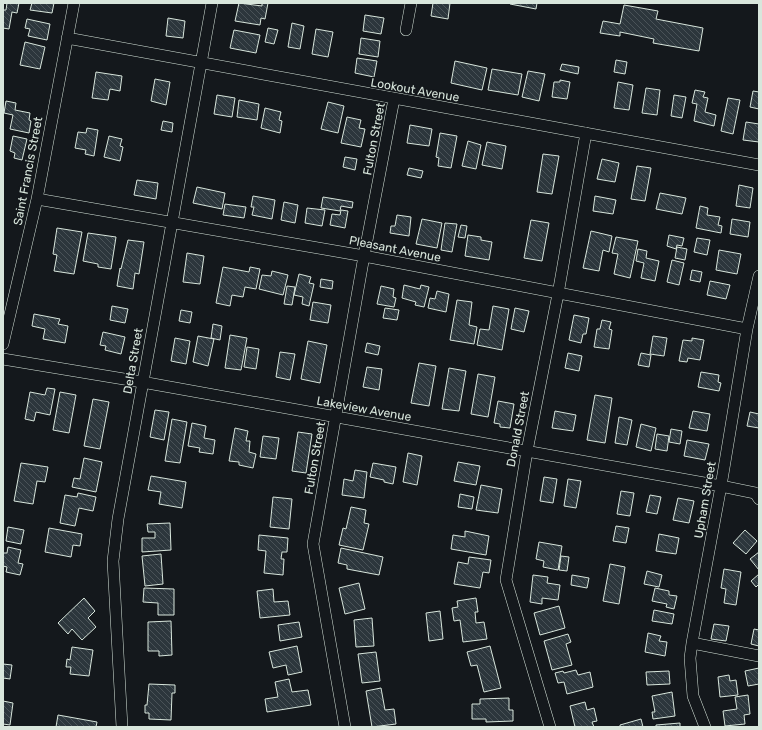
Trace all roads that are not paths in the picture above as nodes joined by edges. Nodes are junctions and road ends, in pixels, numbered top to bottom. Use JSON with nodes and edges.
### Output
{"nodes":[{"id":1,"x":74,"y":3,"type":"edge"},
{"id":2,"x":212,"y":3,"type":"edge"},
{"id":3,"x":411,"y":3,"type":"edge"},
{"id":4,"x":406,"y":30,"type":"dead end"},
{"id":5,"x":67,"y":38,"type":"junction"},
{"id":6,"x":201,"y":64,"type":"junction"},
{"id":7,"x":394,"y":99,"type":"junction"},
{"id":8,"x":586,"y":133,"type":"junction"},
{"id":9,"x":759,"y":165,"type":"edge"},
{"id":10,"x":37,"y":199,"type":"junction"},
{"id":11,"x":172,"y":222,"type":"junction"},
{"id":12,"x":364,"y":256,"type":"junction"},
{"id":13,"x":759,"y":276,"type":"edge"},
{"id":14,"x":558,"y":294,"type":"junction"},
{"id":15,"x":747,"y":329,"type":"junction"},
{"id":16,"x":3,"y":344,"type":"edge"},
{"id":17,"x":3,"y":359,"type":"edge"},
{"id":18,"x":142,"y":382,"type":"junction"},
{"id":19,"x":336,"y":417,"type":"junction"},
{"id":20,"x":527,"y":451,"type":"junction"},
{"id":21,"x":721,"y":486,"type":"junction"},
{"id":22,"x":758,"y":494,"type":"edge"},
{"id":23,"x":692,"y":643,"type":"junction"},
{"id":24,"x":759,"y":656,"type":"edge"},
{"id":25,"x":122,"y":727,"type":"edge"},
{"id":26,"x":345,"y":727,"type":"edge"},
{"id":27,"x":550,"y":727,"type":"edge"},
{"id":28,"x":704,"y":727,"type":"edge"}],
"edges":[{"from":1,"to":5,"type":"street","name":"Saint Francis Street"},
{"from":2,"to":6,"type":"street","name":"Delta Street"},
{"from":3,"to":4,"type":"street"},
{"from":5,"to":6,"type":"street","name":"Lookout Avenue"},
{"from":5,"to":10,"type":"street","name":"Saint Francis Street"},
{"from":6,"to":7,"type":"street","name":"Lookout Avenue"},
{"from":6,"to":11,"type":"street","name":"Delta Street"},
{"from":7,"to":8,"type":"street","name":"Lookout Avenue"},
{"from":7,"to":12,"type":"street","name":"Fulton Street"},
{"from":8,"to":9,"type":"street","name":"Lookout Avenue"},
{"from":8,"to":14,"type":"street","name":"Donald Street"},
{"from":10,"to":11,"type":"street","name":"Pleasant Avenue"},
{"from":10,"to":16,"type":"street","name":"Saint Francis Street"},
{"from":11,"to":12,"type":"street","name":"Pleasant Avenue"},
{"from":11,"to":18,"type":"street","name":"Delta Street"},
{"from":12,"to":14,"type":"street","name":"Pleasant Avenue"},
{"from":12,"to":19,"type":"street","name":"Fulton Street"},
{"from":13,"to":15,"type":"street","name":"Upham Street"},
{"from":14,"to":15,"type":"street","name":"Pleasant Avenue"},
{"from":14,"to":20,"type":"street","name":"Donald Street"},
{"from":15,"to":21,"type":"street","name":"Upham Street"},
{"from":17,"to":18,"type":"street","name":"Lakeview Avenue"},
{"from":18,"to":19,"type":"street","name":"Lakeview Avenue"},
{"from":18,"to":25,"type":"street","name":"Delta Street"},
{"from":19,"to":20,"type":"street","name":"Lakeview Avenue"},
{"from":19,"to":26,"type":"street","name":"Fulton Street"},
{"from":20,"to":21,"type":"street","name":"Lakeview Avenue"},
{"from":20,"to":27,"type":"street","name":"Donald Street"},
{"from":21,"to":22,"type":"street","name":"Lakeview Avenue"},
{"from":21,"to":23,"type":"street","name":"Upham Street"},
{"from":23,"to":24,"type":"street"},
{"from":23,"to":28,"type":"street","name":"Upham Street"}]}
